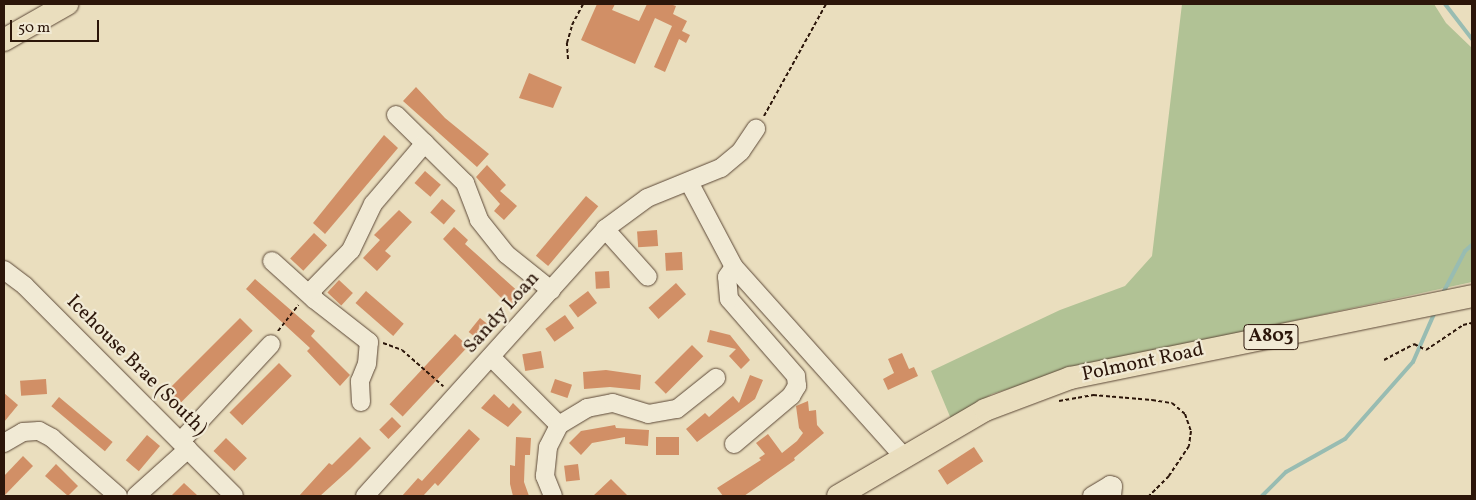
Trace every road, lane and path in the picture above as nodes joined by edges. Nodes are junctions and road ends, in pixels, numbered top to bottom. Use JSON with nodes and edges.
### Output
{"nodes":[{"id":1,"x":67,"y":4,"type":"edge"},
{"id":2,"x":583,"y":4,"type":"edge"},
{"id":3,"x":826,"y":4,"type":"edge"},
{"id":4,"x":4,"y":40,"type":"edge"},
{"id":5,"x":568,"y":59,"type":"dead end"},
{"id":6,"x":396,"y":115,"type":"dead end"},
{"id":7,"x":756,"y":128,"type":"joint"},
{"id":8,"x":425,"y":143,"type":"junction"},
{"id":9,"x":689,"y":182,"type":"junction"},
{"id":10,"x":605,"y":229,"type":"junction"},
{"id":11,"x":272,"y":261,"type":"dead end"},
{"id":12,"x":734,"y":267,"type":"junction"},
{"id":13,"x":4,"y":270,"type":"edge"},
{"id":14,"x":648,"y":278,"type":"dead end"},
{"id":15,"x":551,"y":290,"type":"junction"},
{"id":16,"x":1472,"y":296,"type":"edge"},
{"id":17,"x":312,"y":298,"type":"junction"},
{"id":18,"x":1472,"y":323,"type":"edge"},
{"id":19,"x":369,"y":342,"type":"junction"},
{"id":20,"x":271,"y":344,"type":"joint"},
{"id":21,"x":490,"y":357,"type":"junction"},
{"id":22,"x":1384,"y":360,"type":"dead end"},
{"id":23,"x":716,"y":378,"type":"dead end"},
{"id":24,"x":455,"y":397,"type":"junction"},
{"id":25,"x":361,"y":402,"type":"dead end"},
{"id":26,"x":1054,"y":402,"type":"dead end"},
{"id":27,"x":559,"y":425,"type":"junction"},
{"id":28,"x":4,"y":444,"type":"edge"},
{"id":29,"x":734,"y":444,"type":"dead end"},
{"id":30,"x":184,"y":445,"type":"junction"},
{"id":31,"x":904,"y":457,"type":"junction"},
{"id":32,"x":1112,"y":491,"type":"edge"},
{"id":33,"x":118,"y":496,"type":"edge"},
{"id":34,"x":136,"y":496,"type":"edge"},
{"id":35,"x":234,"y":496,"type":"edge"},
{"id":36,"x":365,"y":496,"type":"edge"},
{"id":37,"x":553,"y":496,"type":"edge"},
{"id":38,"x":838,"y":496,"type":"edge"},
{"id":39,"x":1092,"y":496,"type":"edge"},
{"id":40,"x":1149,"y":496,"type":"edge"}],
"edges":[{"from":1,"to":4,"type":"main road"},
{"from":2,"to":5,"type":"path"},
{"from":3,"to":7,"type":"path"},
{"from":6,"to":8,"type":"street"},
{"from":7,"to":9,"type":"street","name":"Sandy Loan"},
{"from":8,"to":15,"type":"street"},
{"from":8,"to":17,"type":"street"},
{"from":9,"to":10,"type":"street","name":"Sandy Loan"},
{"from":9,"to":12,"type":"street"},
{"from":10,"to":14,"type":"street"},
{"from":10,"to":15,"type":"street","name":"Sandy Loan"},
{"from":11,"to":17,"type":"street"},
{"from":12,"to":29,"type":"street"},
{"from":12,"to":31,"type":"street"},
{"from":13,"to":30,"type":"street","name":"Icehouse Brae (South)"},
{"from":15,"to":21,"type":"street","name":"Sandy Loan"},
{"from":16,"to":31,"type":"main road","name":"Polmont Road","number":"A803"},
{"from":17,"to":19,"type":"street"},
{"from":17,"to":20,"type":"path"},
{"from":18,"to":22,"type":"path"},
{"from":19,"to":24,"type":"path"},
{"from":19,"to":25,"type":"street"},
{"from":20,"to":30,"type":"street"},
{"from":21,"to":24,"type":"street","name":"Sandy Loan"},
{"from":21,"to":27,"type":"street"},
{"from":23,"to":27,"type":"street"},
{"from":24,"to":36,"type":"street","name":"Sandy Loan"},
{"from":26,"to":40,"type":"path"},
{"from":27,"to":37,"type":"street"},
{"from":28,"to":33,"type":"street"},
{"from":30,"to":34,"type":"street"},
{"from":30,"to":35,"type":"street","name":"Icehouse Brae (South)"},
{"from":31,"to":38,"type":"main road","name":"Polmont Road","number":"A803"},
{"from":32,"to":39,"type":"street"}]}
